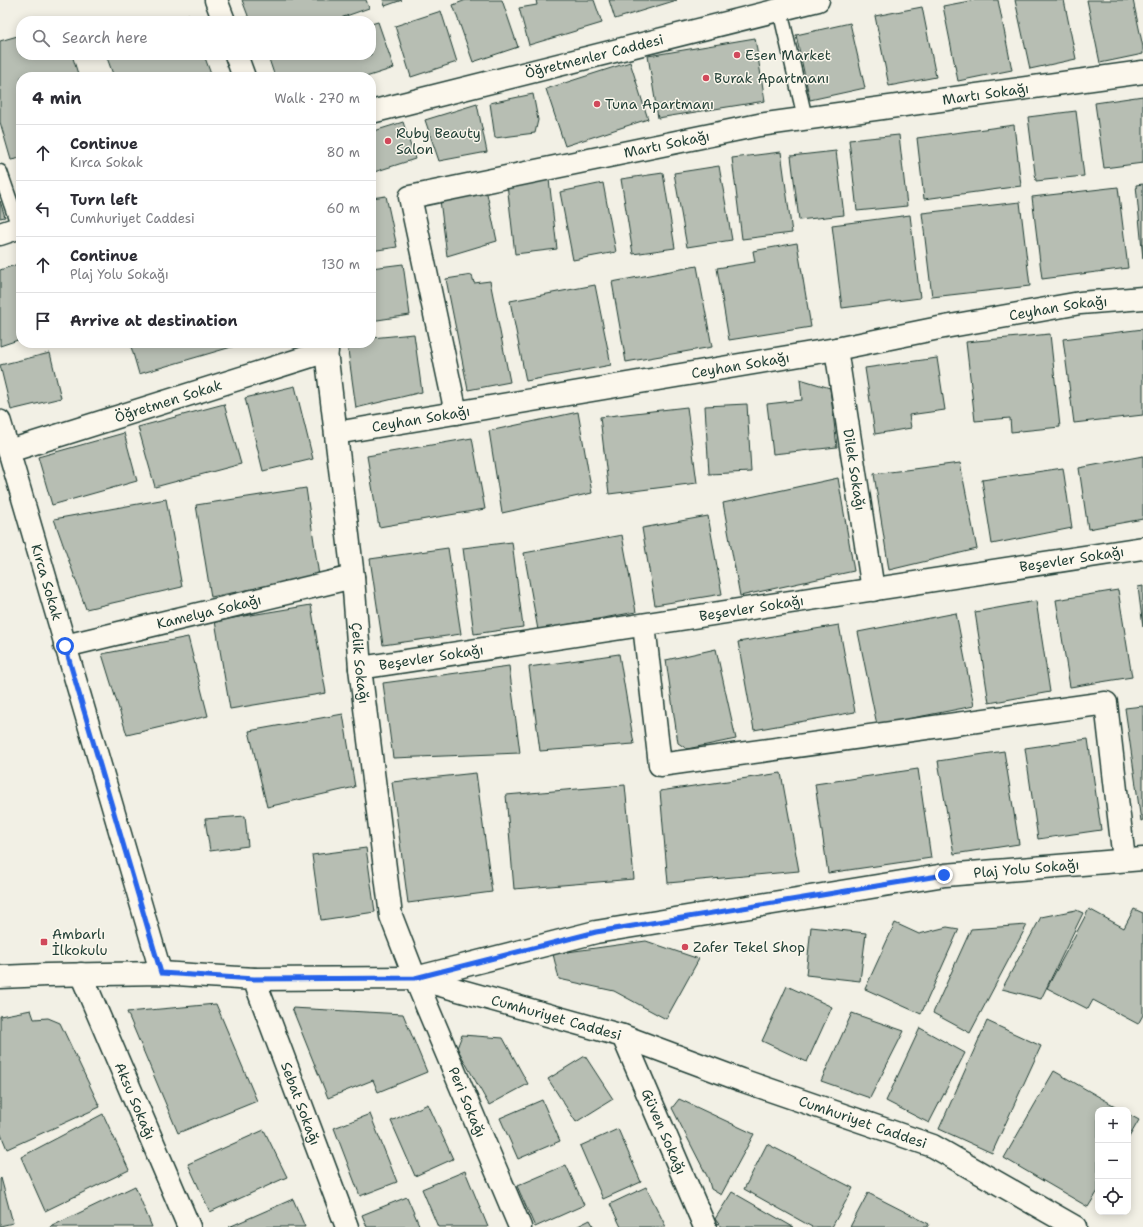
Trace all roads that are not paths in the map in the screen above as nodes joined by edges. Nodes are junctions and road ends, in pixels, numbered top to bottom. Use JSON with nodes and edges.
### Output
{"nodes":[{"id":1,"x":216,"y":0,"type":"edge"},
{"id":2,"x":818,"y":0,"type":"edge"},
{"id":3,"x":779,"y":5,"type":"edge"},
{"id":4,"x":222,"y":16,"type":"edge"},
{"id":5,"x":238,"y":60,"type":"edge"},
{"id":6,"x":242,"y":72,"type":"edge"},
{"id":7,"x":1143,"y":72,"type":"edge"},
{"id":8,"x":376,"y":111,"type":"edge"},
{"id":9,"x":805,"y":118,"type":"junction"},
{"id":10,"x":0,"y":172,"type":"edge"},
{"id":11,"x":13,"y":230,"type":"edge"},
{"id":12,"x":1143,"y":298,"type":"edge"},
{"id":13,"x":323,"y":348,"type":"edge"},
{"id":14,"x":326,"y":348,"type":"edge"},
{"id":15,"x":836,"y":350,"type":"junction"},
{"id":16,"x":456,"y":413,"type":"junction"},
{"id":17,"x":0,"y":421,"type":"edge"},
{"id":18,"x":336,"y":433,"type":"junction"},
{"id":19,"x":9,"y":451,"type":"junction"},
{"id":20,"x":1143,"y":548,"type":"edge"},
{"id":21,"x":353,"y":577,"type":"junction"},
{"id":22,"x":873,"y":590,"type":"junction"},
{"id":23,"x":644,"y":625,"type":"junction"},
{"id":24,"x":65,"y":646,"type":"junction"},
{"id":25,"x":360,"y":668,"type":"junction"},
{"id":26,"x":1133,"y":859,"type":"edge"},
{"id":27,"x":161,"y":973,"type":"junction"},
{"id":28,"x":81,"y":974,"type":"junction"},
{"id":29,"x":0,"y":977,"type":"edge"},
{"id":30,"x":415,"y":978,"type":"junction"},
{"id":31,"x":254,"y":979,"type":"junction"},
{"id":32,"x":623,"y":1036,"type":"junction"},
{"id":33,"x":189,"y":1227,"type":"edge"},
{"id":34,"x":347,"y":1227,"type":"edge"},
{"id":35,"x":520,"y":1227,"type":"edge"},
{"id":36,"x":705,"y":1227,"type":"edge"},
{"id":37,"x":1075,"y":1227,"type":"edge"}],
"edges":[{"from":1,"to":4,"type":"street"},
{"from":2,"to":3,"type":"street","name":"Öğretmenler Caddesi"},
{"from":3,"to":8,"type":"street","name":"Öğretmenler Caddesi"},
{"from":3,"to":9,"type":"lane"},
{"from":5,"to":6,"type":"street"},
{"from":7,"to":9,"type":"street","name":"Martı Sokağı"},
{"from":9,"to":16,"type":"street","name":"Martı Sokağı"},
{"from":10,"to":11,"type":"lane"},
{"from":12,"to":15,"type":"street","name":"Ceyhan Sokağı"},
{"from":13,"to":19,"type":"street","name":"Öğretmen Sokak"},
{"from":14,"to":18,"type":"street","name":"Çelik Sokağı"},
{"from":15,"to":16,"type":"street","name":"Ceyhan Sokağı"},
{"from":15,"to":22,"type":"street","name":"Dilek Sokağı"},
{"from":16,"to":18,"type":"street","name":"Ceyhan Sokağı"},
{"from":17,"to":19,"type":"street","name":"Kırca Sokak"},
{"from":18,"to":21,"type":"street","name":"Çelik Sokağı"},
{"from":19,"to":24,"type":"street","name":"Kırca Sokak"},
{"from":20,"to":22,"type":"street","name":"Beşevler Sokağı"},
{"from":21,"to":24,"type":"street","name":"Kamelya Sokağı"},
{"from":21,"to":25,"type":"street","name":"Çelik Sokağı"},
{"from":22,"to":23,"type":"street","name":"Beşevler Sokağı"},
{"from":23,"to":25,"type":"street","name":"Beşevler Sokağı"},
{"from":23,"to":26,"type":"street"},
{"from":24,"to":27,"type":"street","name":"Kırca Sokak"},
{"from":25,"to":30,"type":"street","name":"Çelik Sokağı"},
{"from":26,"to":30,"type":"street","name":"Plaj Yolu Sokağı"},
{"from":27,"to":28,"type":"street","name":"Cumhuriyet Caddesi"},
{"from":27,"to":31,"type":"street","name":"Cumhuriyet Caddesi"},
{"from":28,"to":29,"type":"street","name":"Cumhuriyet Caddesi"},
{"from":28,"to":33,"type":"street","name":"Aksu Sokağı"},
{"from":30,"to":31,"type":"street","name":"Cumhuriyet Caddesi"},
{"from":30,"to":32,"type":"street","name":"Cumhuriyet Caddesi"},
{"from":30,"to":35,"type":"street","name":"Peri Sokağı"},
{"from":31,"to":34,"type":"street","name":"Sebat Sokağı"},
{"from":32,"to":36,"type":"street","name":"Güven Sokağı"},
{"from":32,"to":37,"type":"street","name":"Cumhuriyet Caddesi"}]}
